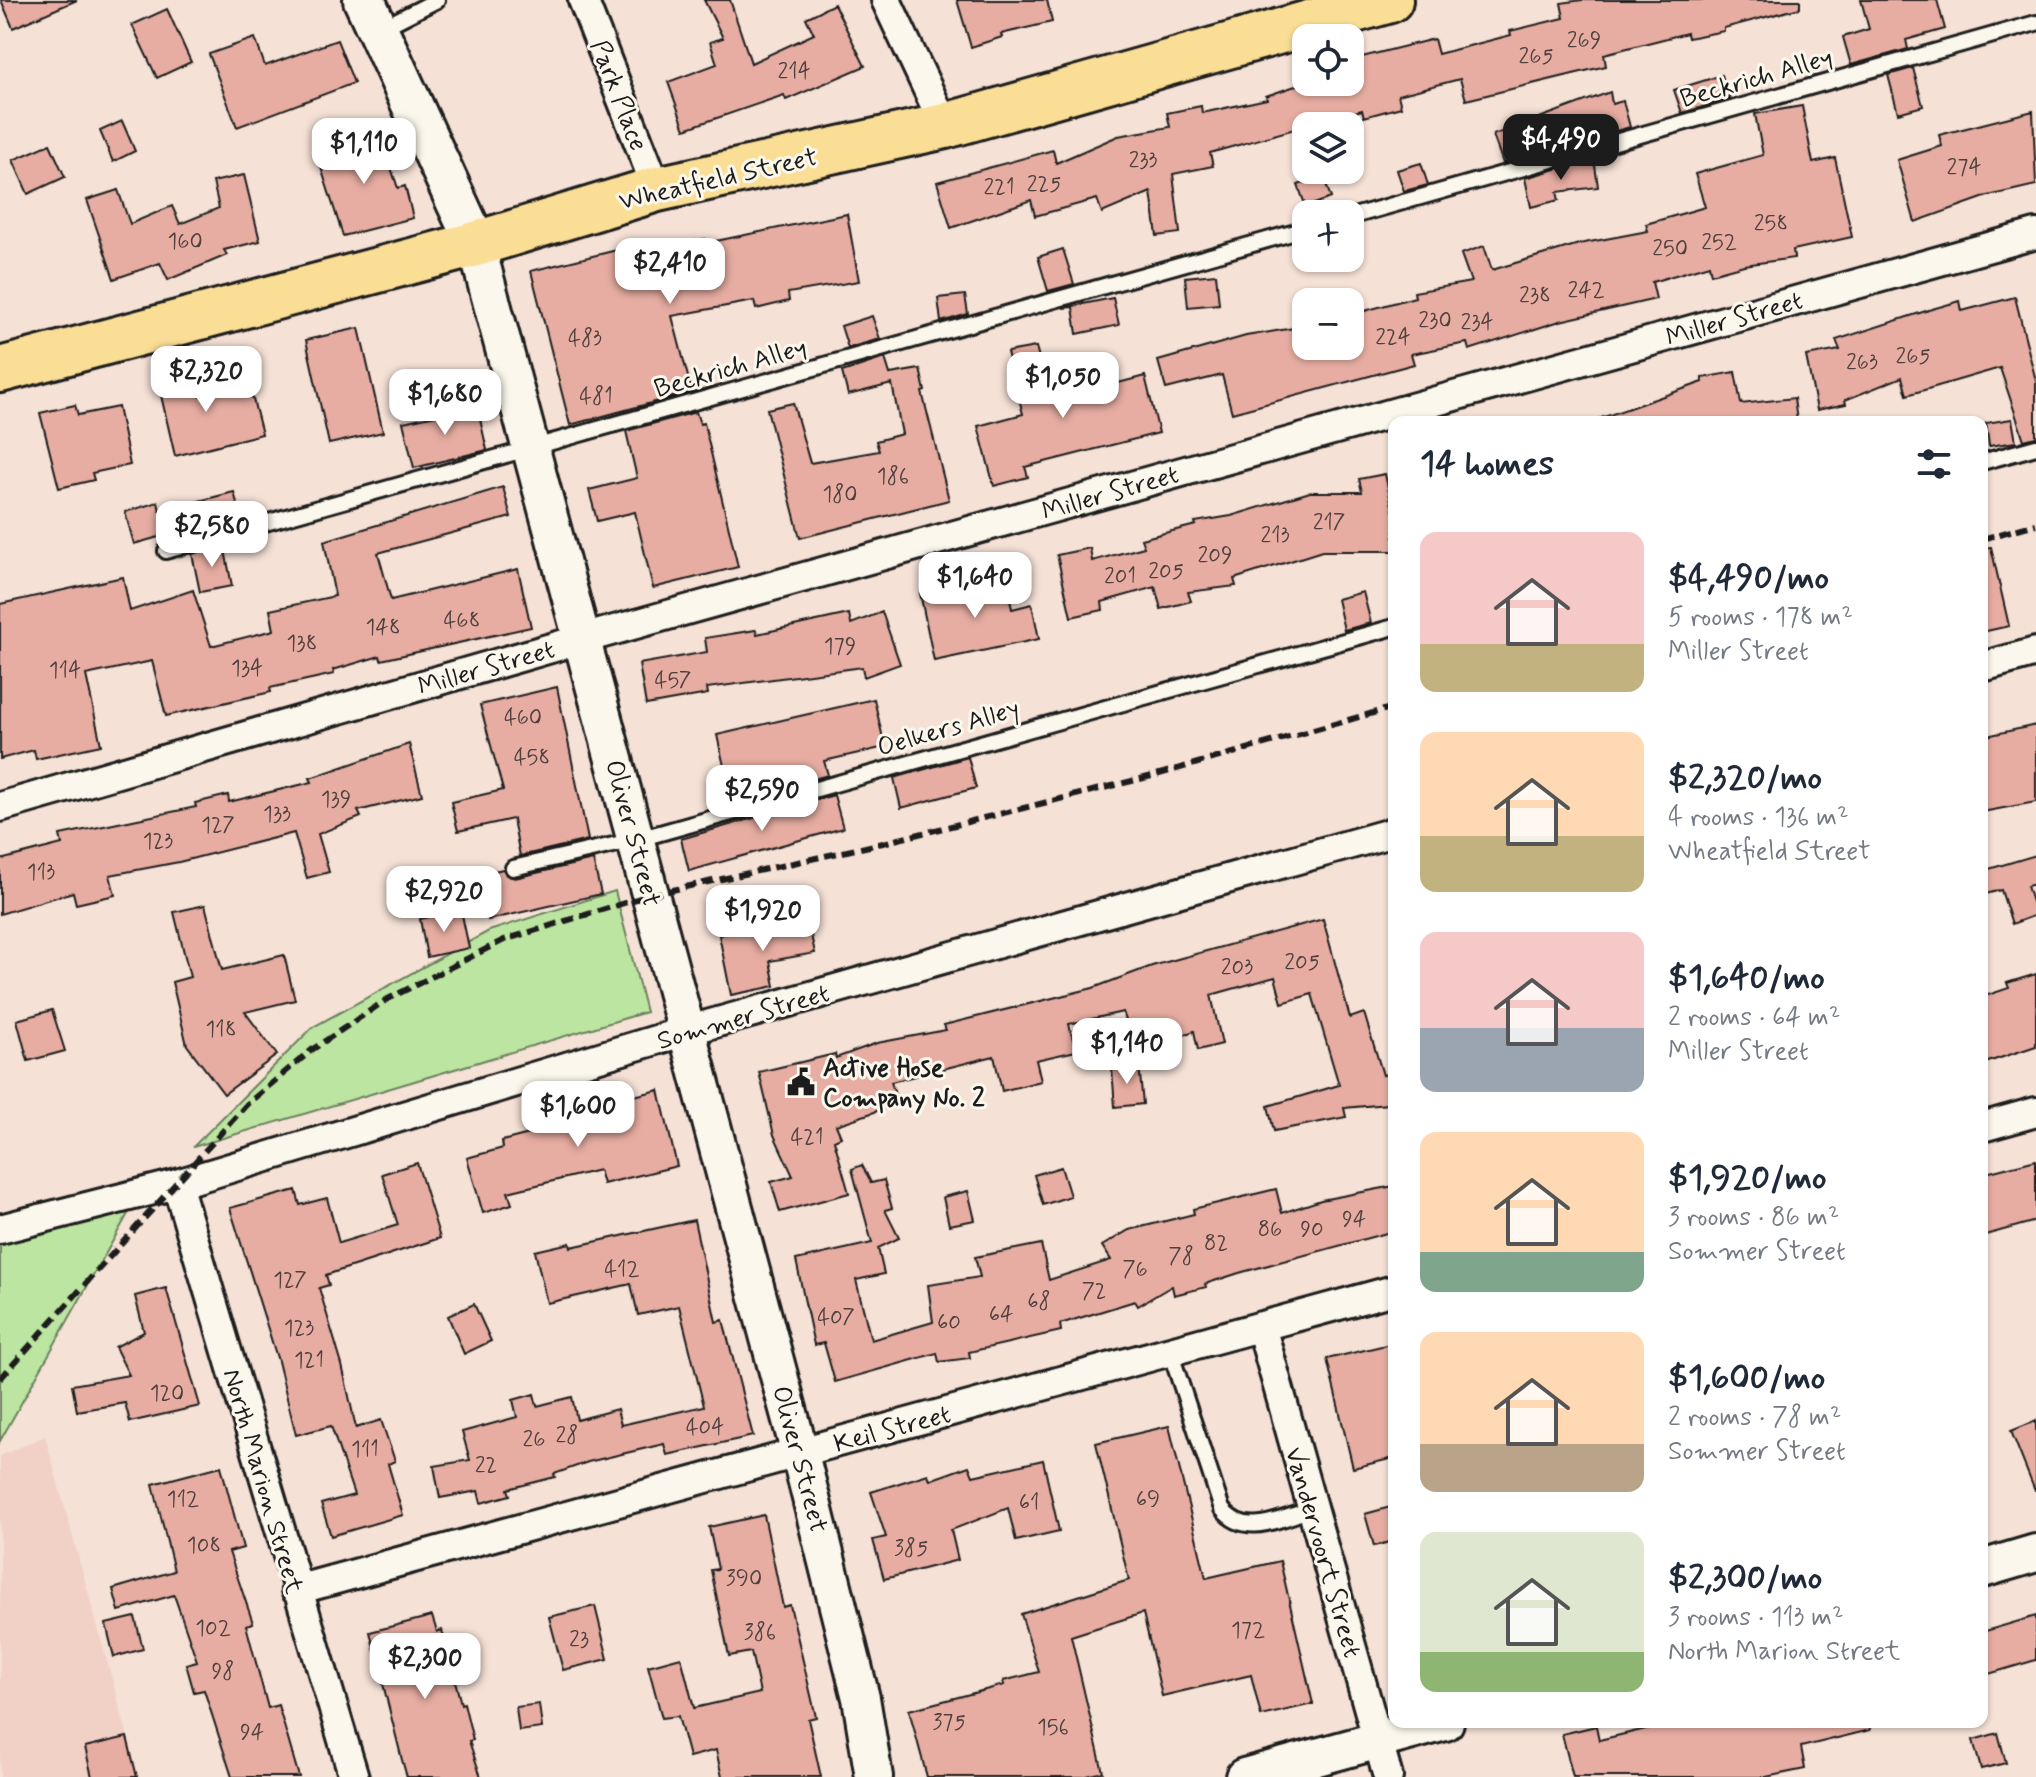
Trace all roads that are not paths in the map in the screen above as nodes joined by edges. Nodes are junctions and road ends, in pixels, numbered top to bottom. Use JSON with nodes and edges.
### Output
{"nodes":[{"id":1,"x":437,"y":0,"type":"edge"},
{"id":2,"x":583,"y":0,"type":"edge"},
{"id":3,"x":886,"y":0,"type":"edge"},
{"id":4,"x":1390,"y":0,"type":"edge"},
{"id":5,"x":371,"y":15,"type":"edge"},
{"id":6,"x":2036,"y":23,"type":"edge"},
{"id":7,"x":945,"y":126,"type":"junction"},
{"id":8,"x":657,"y":189,"type":"junction"},
{"id":9,"x":1364,"y":213,"type":"edge"},
{"id":10,"x":1292,"y":233,"type":"edge"},
{"id":11,"x":2036,"y":234,"type":"edge"},
{"id":12,"x":476,"y":244,"type":"junction"},
{"id":13,"x":0,"y":370,"type":"edge"},
{"id":14,"x":2036,"y":447,"type":"edge"},
{"id":15,"x":531,"y":448,"type":"junction"},
{"id":16,"x":1988,"y":460,"type":"edge"},
{"id":17,"x":166,"y":551,"type":"dead end"},
{"id":18,"x":1388,"y":629,"type":"edge"},
{"id":19,"x":582,"y":639,"type":"junction"},
{"id":20,"x":2036,"y":652,"type":"edge"},
{"id":21,"x":1988,"y":665,"type":"edge"},
{"id":22,"x":0,"y":807,"type":"edge"},
{"id":23,"x":1388,"y":834,"type":"edge"},
{"id":24,"x":635,"y":840,"type":"junction"},
{"id":25,"x":513,"y":868,"type":"dead end"},
{"id":26,"x":686,"y":1031,"type":"junction"},
{"id":27,"x":2036,"y":1112,"type":"edge"},
{"id":28,"x":1988,"y":1125,"type":"edge"},
{"id":29,"x":177,"y":1184,"type":"junction"},
{"id":30,"x":0,"y":1229,"type":"edge"},
{"id":31,"x":1388,"y":1292,"type":"edge"},
{"id":32,"x":1261,"y":1326,"type":"junction"},
{"id":33,"x":1170,"y":1351,"type":"junction"},
{"id":34,"x":800,"y":1454,"type":"junction"},
{"id":35,"x":1312,"y":1509,"type":"junction"},
{"id":36,"x":2036,"y":1553,"type":"edge"},
{"id":37,"x":1988,"y":1567,"type":"edge"},
{"id":38,"x":296,"y":1590,"type":"junction"},
{"id":39,"x":1424,"y":1728,"type":"edge"},
{"id":40,"x":1378,"y":1741,"type":"junction"},
{"id":41,"x":354,"y":1777,"type":"edge"},
{"id":42,"x":874,"y":1777,"type":"edge"},
{"id":43,"x":1244,"y":1777,"type":"edge"},
{"id":44,"x":1388,"y":1777,"type":"edge"}],
"edges":[{"from":1,"to":5,"type":"lane"},
{"from":2,"to":8,"type":"street","name":"Park Place"},
{"from":3,"to":7,"type":"street"},
{"from":4,"to":7,"type":"main road","name":"Wheatfield Street"},
{"from":5,"to":12,"type":"main road","name":"Oliver Street"},
{"from":6,"to":9,"type":"lane","name":"Beckrich Alley"},
{"from":7,"to":8,"type":"main road","name":"Wheatfield Street"},
{"from":8,"to":12,"type":"main road","name":"Wheatfield Street"},
{"from":10,"to":15,"type":"lane","name":"Beckrich Alley"},
{"from":11,"to":19,"type":"street","name":"Miller Street"},
{"from":12,"to":13,"type":"main road","name":"Wheatfield Street"},
{"from":12,"to":15,"type":"street","name":"Oliver Street"},
{"from":14,"to":16,"type":"lane"},
{"from":15,"to":17,"type":"lane","name":"Beckrich Alley"},
{"from":15,"to":19,"type":"street","name":"Oliver Street"},
{"from":18,"to":24,"type":"lane","name":"Oelkers Alley"},
{"from":19,"to":22,"type":"street","name":"Miller Street"},
{"from":19,"to":24,"type":"street","name":"Oliver Street"},
{"from":20,"to":21,"type":"street"},
{"from":23,"to":26,"type":"street","name":"Sommer Street"},
{"from":24,"to":25,"type":"lane","name":"Oelkers Alley"},
{"from":24,"to":26,"type":"street","name":"Oliver Street"},
{"from":26,"to":29,"type":"street","name":"Sommer Street"},
{"from":26,"to":34,"type":"street","name":"Oliver Street"},
{"from":27,"to":28,"type":"street"},
{"from":29,"to":30,"type":"street","name":"Sommer Street"},
{"from":29,"to":38,"type":"street","name":"North Marion Street"},
{"from":31,"to":32,"type":"street","name":"Keil Street"},
{"from":32,"to":33,"type":"street","name":"Keil Street"},
{"from":32,"to":35,"type":"street","name":"Vandervoort Street"},
{"from":33,"to":34,"type":"street","name":"Keil Street"},
{"from":33,"to":35,"type":"lane"},
{"from":34,"to":38,"type":"street","name":"Keil Street"},
{"from":34,"to":42,"type":"street","name":"Oliver Street"},
{"from":35,"to":40,"type":"street","name":"Vandervoort Street"},
{"from":36,"to":37,"type":"street"},
{"from":38,"to":41,"type":"street","name":"North Marion Street"},
{"from":39,"to":40,"type":"street"},
{"from":40,"to":43,"type":"street"},
{"from":40,"to":44,"type":"street","name":"Vandervoort Street"}]}
